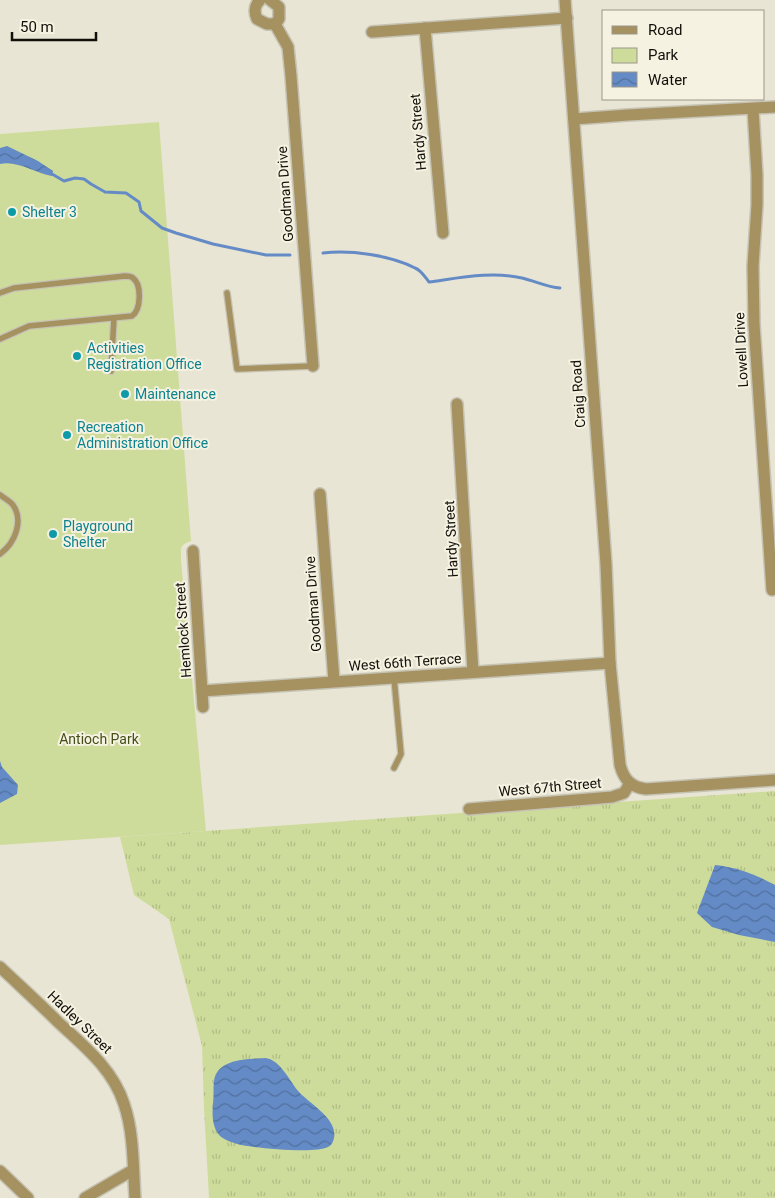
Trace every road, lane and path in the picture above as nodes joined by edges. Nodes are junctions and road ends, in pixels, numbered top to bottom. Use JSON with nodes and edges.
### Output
{"nodes":[{"id":1,"x":260,"y":0,"type":"edge"},
{"id":2,"x":270,"y":0,"type":"edge"},
{"id":3,"x":565,"y":0,"type":"edge"},
{"id":4,"x":566,"y":18,"type":"junction"},
{"id":5,"x":275,"y":24,"type":"junction"},
{"id":6,"x":426,"y":28,"type":"junction"},
{"id":7,"x":372,"y":32,"type":"dead end"},
{"id":8,"x":775,"y":107,"type":"edge"},
{"id":9,"x":753,"y":109,"type":"junction"},
{"id":10,"x":574,"y":119,"type":"junction"},
{"id":11,"x":443,"y":233,"type":"dead end"},
{"id":12,"x":227,"y":293,"type":"dead end"},
{"id":13,"x":0,"y":294,"type":"edge"},
{"id":14,"x":114,"y":318,"type":"junction"},
{"id":15,"x":0,"y":339,"type":"edge"},
{"id":16,"x":313,"y":366,"type":"joint"},
{"id":17,"x":111,"y":371,"type":"dead end"},
{"id":18,"x":457,"y":404,"type":"dead end"},
{"id":19,"x":320,"y":494,"type":"dead end"},
{"id":20,"x":0,"y":495,"type":"edge"},
{"id":21,"x":193,"y":551,"type":"dead end"},
{"id":22,"x":0,"y":554,"type":"edge"},
{"id":23,"x":772,"y":590,"type":"dead end"},
{"id":24,"x":610,"y":663,"type":"junction"},
{"id":25,"x":473,"y":672,"type":"junction"},
{"id":26,"x":394,"y":678,"type":"junction"},
{"id":27,"x":334,"y":681,"type":"junction"},
{"id":28,"x":202,"y":691,"type":"junction"},
{"id":29,"x":203,"y":708,"type":"dead end"},
{"id":30,"x":394,"y":768,"type":"dead end"},
{"id":31,"x":775,"y":780,"type":"edge"},
{"id":32,"x":630,"y":783,"type":"junction"},
{"id":33,"x":469,"y":809,"type":"dead end"},
{"id":34,"x":0,"y":967,"type":"edge"},
{"id":35,"x":133,"y":1170,"type":"junction"},
{"id":36,"x":0,"y":1171,"type":"edge"},
{"id":37,"x":28,"y":1198,"type":"edge"},
{"id":38,"x":85,"y":1198,"type":"edge"},
{"id":39,"x":135,"y":1198,"type":"edge"}],
"edges":[{"from":1,"to":5,"type":"street"},
{"from":2,"to":5,"type":"street","name":"Goodman Drive"},
{"from":3,"to":4,"type":"street","name":"Craig Road"},
{"from":4,"to":6,"type":"street"},
{"from":4,"to":10,"type":"street","name":"Craig Road"},
{"from":5,"to":16,"type":"street","name":"Goodman Drive"},
{"from":6,"to":7,"type":"street"},
{"from":6,"to":11,"type":"street","name":"Hardy Street"},
{"from":8,"to":9,"type":"street"},
{"from":9,"to":10,"type":"street"},
{"from":9,"to":23,"type":"street","name":"Lowell Drive"},
{"from":10,"to":24,"type":"street","name":"Craig Road"},
{"from":12,"to":16,"type":"lane"},
{"from":13,"to":14,"type":"lane"},
{"from":14,"to":15,"type":"lane"},
{"from":14,"to":17,"type":"lane"},
{"from":18,"to":25,"type":"street","name":"Hardy Street"},
{"from":19,"to":27,"type":"street","name":"Goodman Drive"},
{"from":20,"to":22,"type":"lane"},
{"from":21,"to":28,"type":"street","name":"Hemlock Street"},
{"from":24,"to":25,"type":"street","name":"West 66th Terrace"},
{"from":24,"to":32,"type":"street","name":"Craig Road"},
{"from":25,"to":26,"type":"street","name":"West 66th Terrace"},
{"from":26,"to":27,"type":"street","name":"West 66th Terrace"},
{"from":26,"to":30,"type":"lane"},
{"from":27,"to":28,"type":"street","name":"West 66th Terrace"},
{"from":28,"to":29,"type":"street","name":"Hemlock Street"},
{"from":31,"to":32,"type":"street"},
{"from":32,"to":33,"type":"street","name":"West 67th Street"},
{"from":34,"to":35,"type":"street","name":"Hadley Street"},
{"from":35,"to":38,"type":"street"},
{"from":35,"to":39,"type":"street","name":"Hadley Street"},
{"from":36,"to":37,"type":"street"}]}
